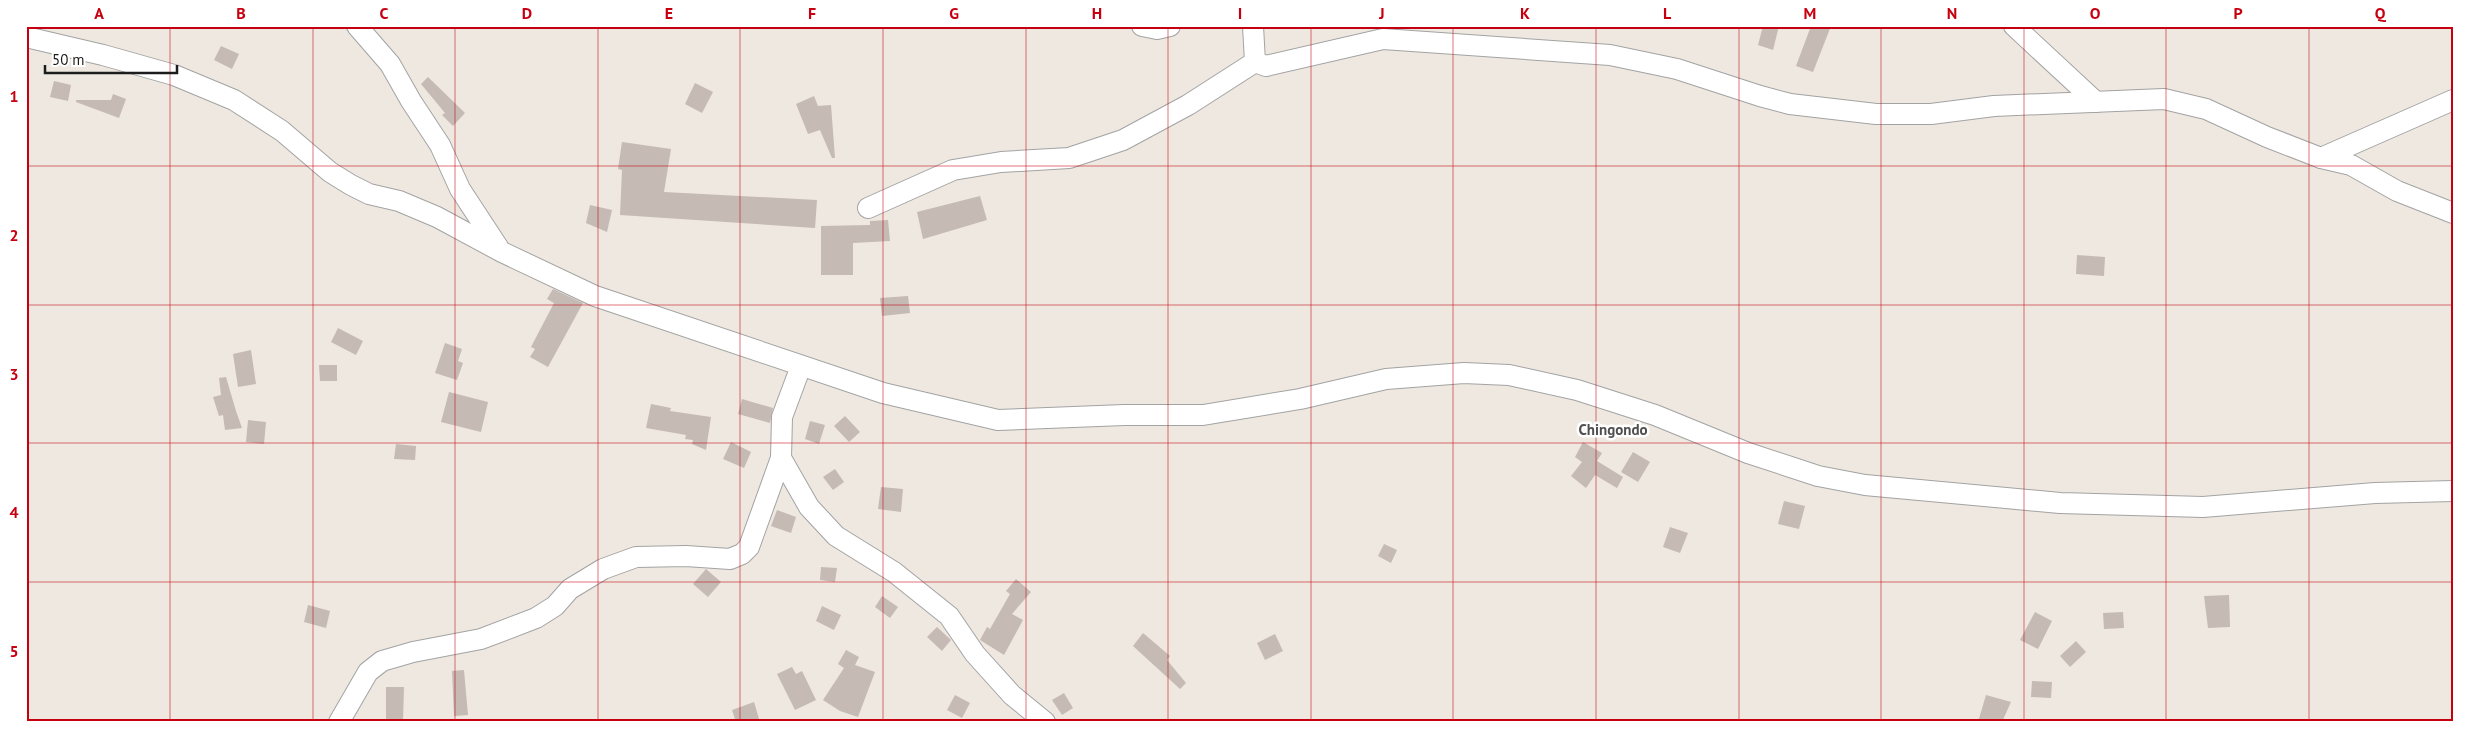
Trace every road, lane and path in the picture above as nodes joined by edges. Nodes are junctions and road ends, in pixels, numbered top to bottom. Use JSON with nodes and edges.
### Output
{"nodes":[{"id":1,"x":357,"y":26,"type":"edge"},
{"id":2,"x":1142,"y":26,"type":"edge"},
{"id":3,"x":1170,"y":26,"type":"edge"},
{"id":4,"x":1253,"y":26,"type":"edge"},
{"id":5,"x":2014,"y":26,"type":"edge"},
{"id":6,"x":26,"y":37,"type":"edge"},
{"id":7,"x":1255,"y":62,"type":"junction"},
{"id":8,"x":2453,"y":100,"type":"edge"},
{"id":9,"x":2096,"y":102,"type":"junction"},
{"id":10,"x":2320,"y":158,"type":"junction"},
{"id":11,"x":868,"y":208,"type":"dead end"},
{"id":12,"x":2453,"y":214,"type":"edge"},
{"id":13,"x":502,"y":252,"type":"junction"},
{"id":14,"x":801,"y":366,"type":"junction"},
{"id":15,"x":781,"y":458,"type":"junction"},
{"id":16,"x":2453,"y":492,"type":"edge"},
{"id":17,"x":339,"y":722,"type":"edge"},
{"id":18,"x":1045,"y":722,"type":"edge"}],
"edges":[{"from":1,"to":13,"type":"street"},
{"from":2,"to":3,"type":"street"},
{"from":4,"to":7,"type":"street"},
{"from":5,"to":9,"type":"street"},
{"from":6,"to":13,"type":"street"},
{"from":7,"to":9,"type":"street"},
{"from":7,"to":11,"type":"street"},
{"from":8,"to":10,"type":"street"},
{"from":9,"to":10,"type":"street"},
{"from":10,"to":12,"type":"street"},
{"from":13,"to":14,"type":"street"},
{"from":14,"to":15,"type":"street"},
{"from":14,"to":16,"type":"street"},
{"from":15,"to":17,"type":"street"},
{"from":15,"to":18,"type":"street"}]}
